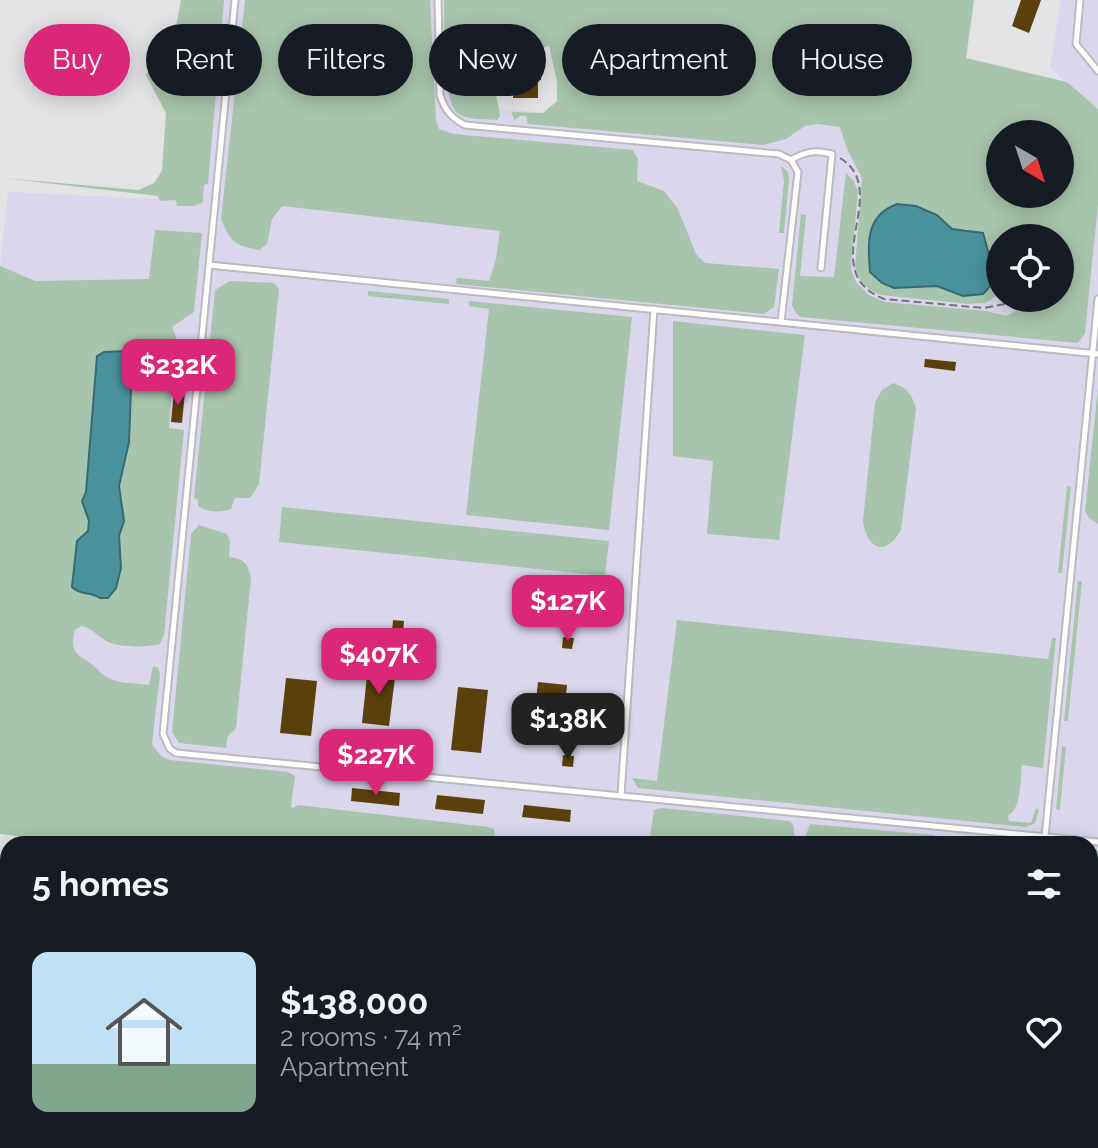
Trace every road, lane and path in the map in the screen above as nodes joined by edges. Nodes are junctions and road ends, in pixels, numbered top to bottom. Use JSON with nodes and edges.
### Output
{"nodes":[{"id":1,"x":235,"y":0,"type":"edge"},
{"id":2,"x":438,"y":0,"type":"edge"},
{"id":3,"x":1080,"y":0,"type":"edge"},
{"id":4,"x":1098,"y":71,"type":"edge"},
{"id":5,"x":832,"y":154,"type":"junction"},
{"id":6,"x":791,"y":160,"type":"junction"},
{"id":7,"x":209,"y":265,"type":"junction"},
{"id":8,"x":821,"y":268,"type":"dead end"},
{"id":9,"x":1098,"y":299,"type":"edge"},
{"id":10,"x":986,"y":308,"type":"edge"},
{"id":11,"x":654,"y":309,"type":"junction"},
{"id":12,"x":781,"y":322,"type":"junction"},
{"id":13,"x":1095,"y":353,"type":"edge"},
{"id":14,"x":621,"y":796,"type":"junction"},
{"id":15,"x":1035,"y":836,"type":"edge"},
{"id":16,"x":1045,"y":836,"type":"edge"}],
"edges":[{"from":1,"to":7,"type":"lane"},
{"from":2,"to":6,"type":"lane"},
{"from":3,"to":4,"type":"lane"},
{"from":5,"to":6,"type":"lane"},
{"from":5,"to":8,"type":"lane"},
{"from":5,"to":10,"type":"path"},
{"from":6,"to":12,"type":"lane"},
{"from":7,"to":11,"type":"lane"},
{"from":7,"to":14,"type":"lane"},
{"from":9,"to":13,"type":"lane"},
{"from":11,"to":12,"type":"lane"},
{"from":11,"to":14,"type":"lane"},
{"from":12,"to":13,"type":"lane"},
{"from":13,"to":16,"type":"lane"},
{"from":14,"to":15,"type":"lane"}]}
